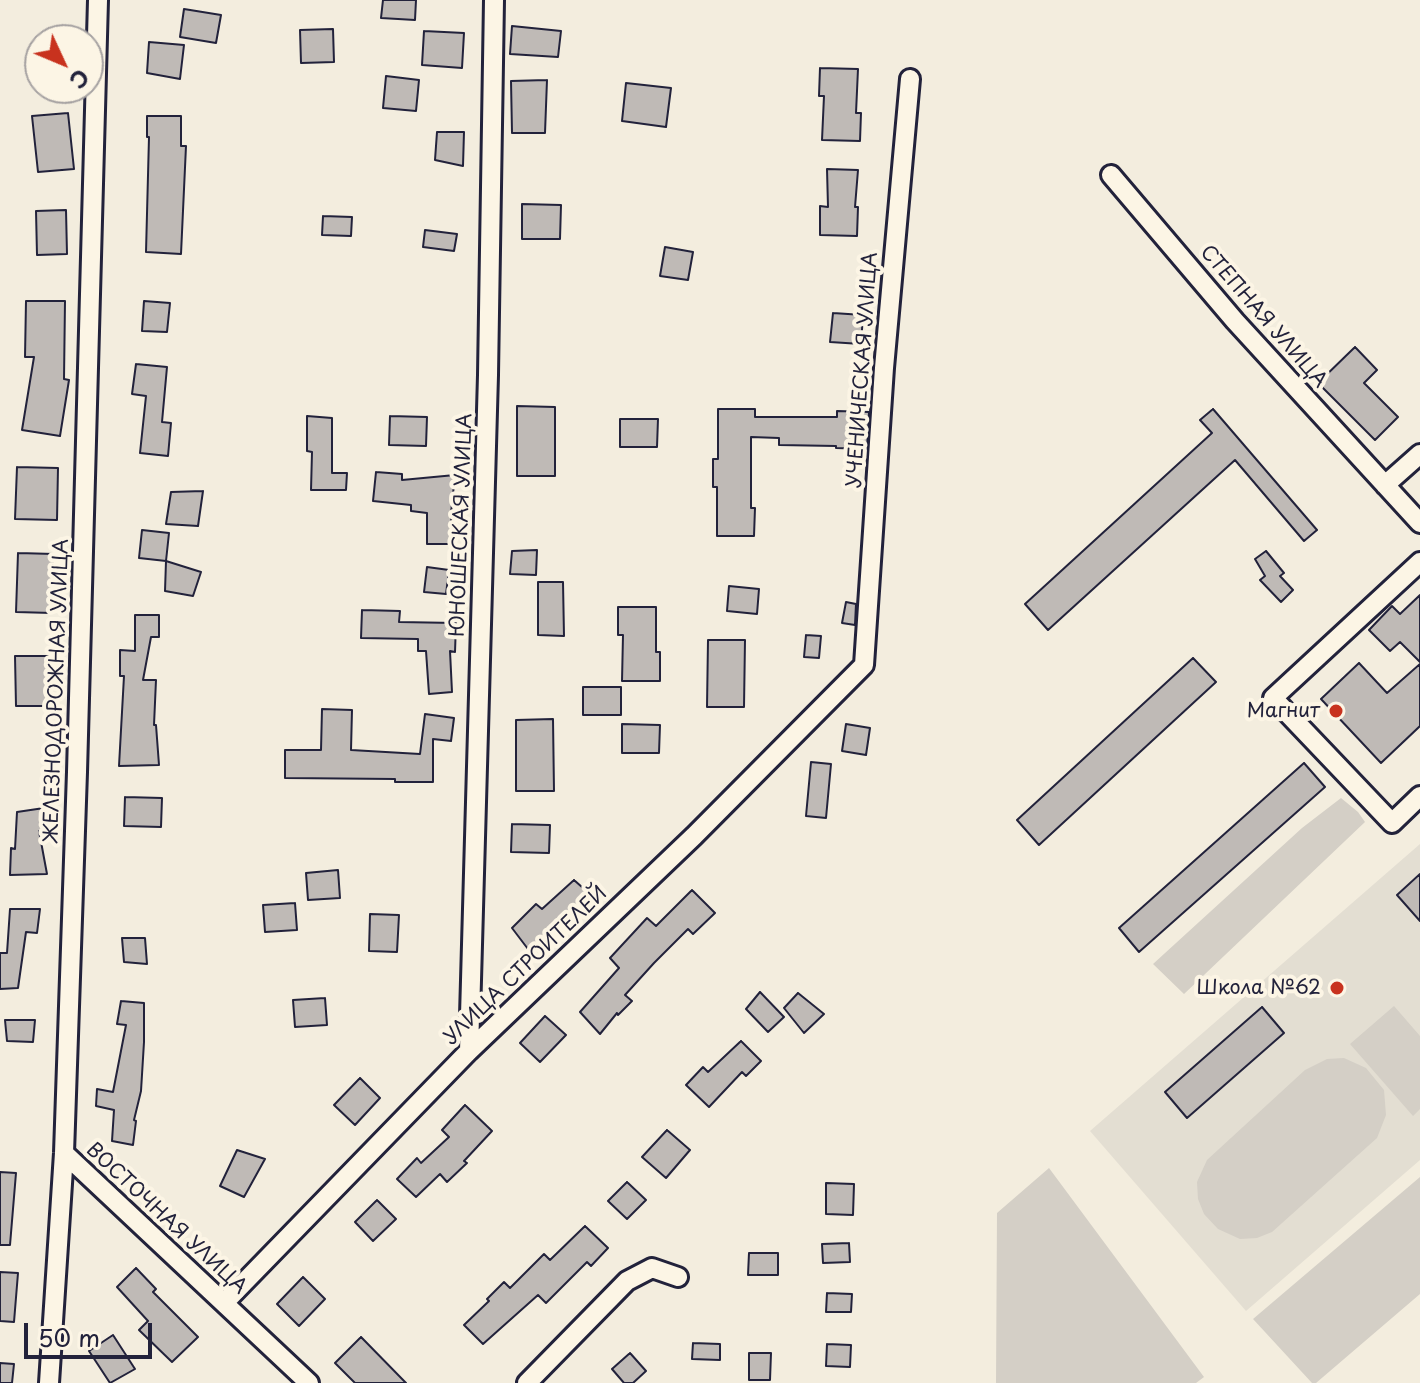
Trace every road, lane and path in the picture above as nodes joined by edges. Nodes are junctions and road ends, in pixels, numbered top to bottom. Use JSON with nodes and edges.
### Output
{"nodes":[{"id":1,"x":98,"y":0,"type":"edge"},
{"id":2,"x":494,"y":0,"type":"edge"},
{"id":3,"x":910,"y":79,"type":"dead end"},
{"id":4,"x":1111,"y":175,"type":"dead end"},
{"id":5,"x":1420,"y":454,"type":"edge"},
{"id":6,"x":1385,"y":485,"type":"junction"},
{"id":7,"x":1420,"y":523,"type":"edge"},
{"id":8,"x":1420,"y":562,"type":"edge"},
{"id":9,"x":864,"y":665,"type":"joint"},
{"id":10,"x":1420,"y":796,"type":"edge"},
{"id":11,"x":469,"y":1051,"type":"junction"},
{"id":12,"x":64,"y":1153,"type":"junction"},
{"id":13,"x":678,"y":1277,"type":"dead end"},
{"id":14,"x":224,"y":1303,"type":"junction"},
{"id":15,"x":49,"y":1383,"type":"edge"},
{"id":16,"x":309,"y":1383,"type":"edge"},
{"id":17,"x":527,"y":1383,"type":"edge"}],
"edges":[{"from":1,"to":12,"type":"street","name":"ЖЕЛЕЗНОДОРОЖНАЯ УЛИЦА"},
{"from":2,"to":11,"type":"street","name":"ЮНОШЕСКАЯ УЛИЦА"},
{"from":3,"to":9,"type":"street","name":"УЧЕНИЧЕСКАЯ УЛИЦА"},
{"from":4,"to":6,"type":"street","name":"СТЕПНАЯ УЛИЦА"},
{"from":5,"to":6,"type":"street"},
{"from":6,"to":7,"type":"street","name":"СТЕПНАЯ УЛИЦА"},
{"from":8,"to":10,"type":"street"},
{"from":9,"to":11,"type":"street","name":"УЛИЦА СТРОИТЕЛЕЙ"},
{"from":11,"to":14,"type":"street","name":"УЛИЦА СТРОИТЕЛЕЙ"},
{"from":12,"to":14,"type":"street","name":"ВОСТОЧНАЯ УЛИЦА"},
{"from":12,"to":15,"type":"street","name":"ЖЕЛЕЗНОДОРОЖНАЯ УЛИЦА"},
{"from":13,"to":17,"type":"street"},
{"from":14,"to":16,"type":"street","name":"ВОСТОЧНАЯ УЛИЦА"}]}
